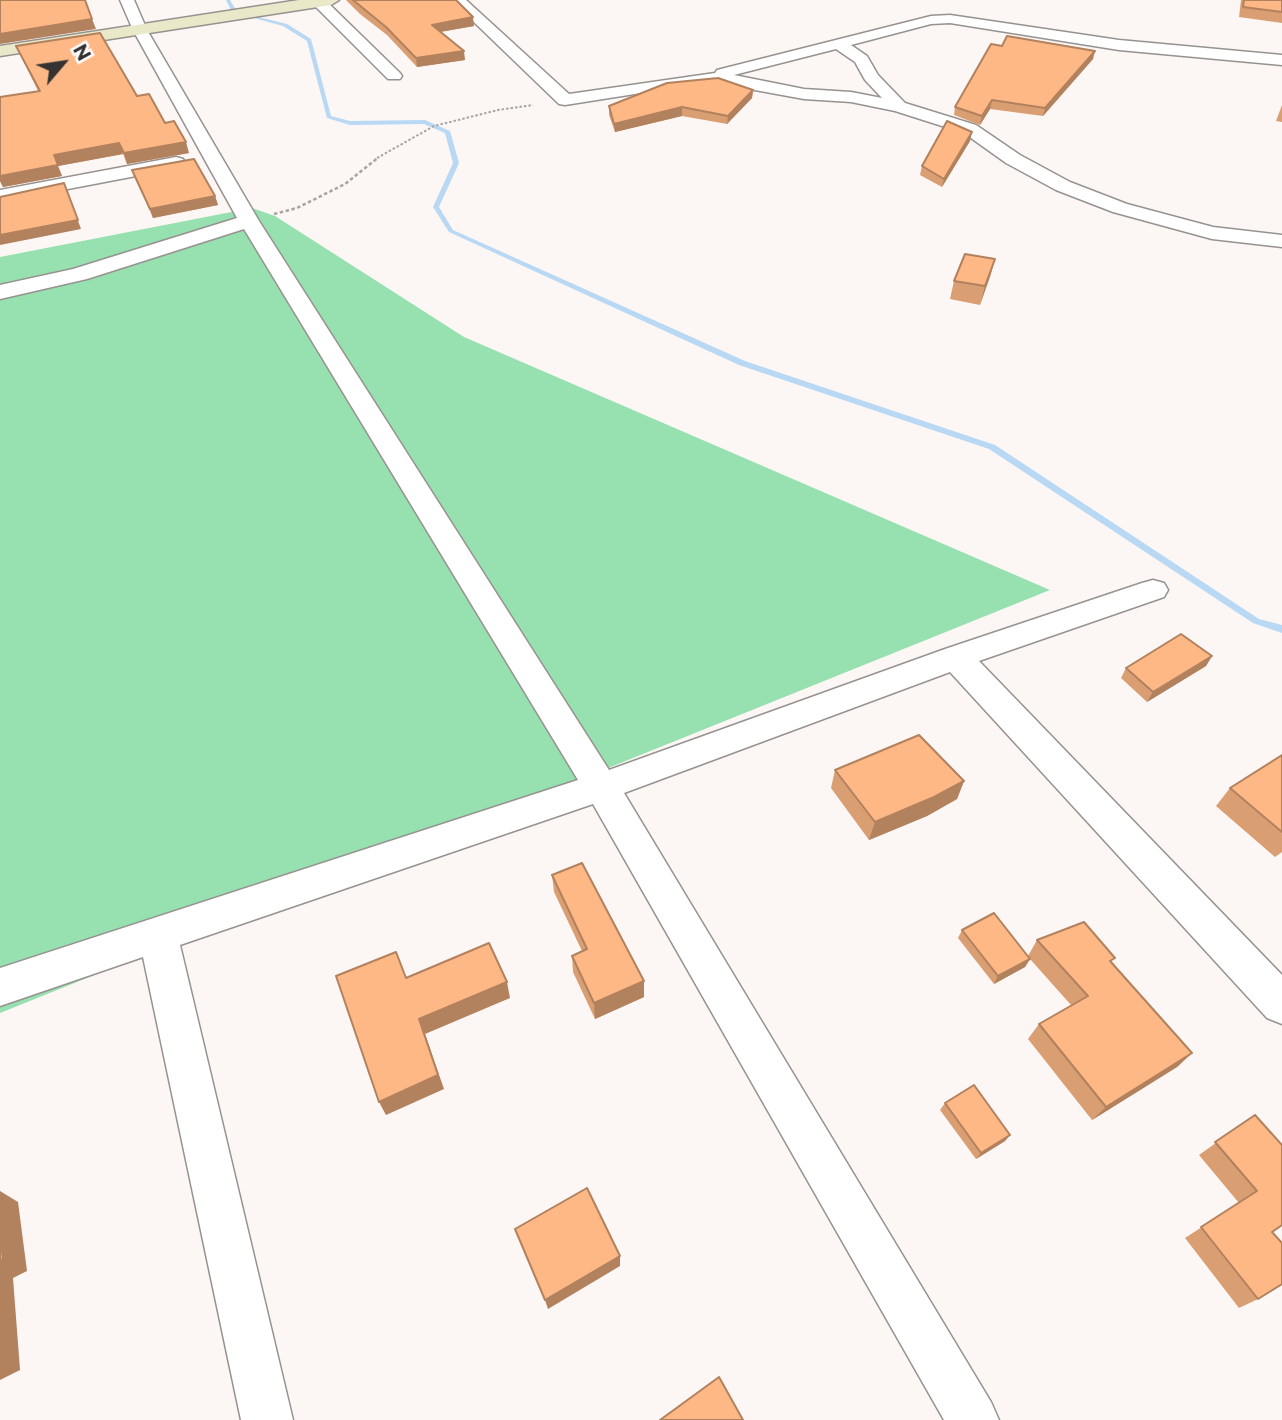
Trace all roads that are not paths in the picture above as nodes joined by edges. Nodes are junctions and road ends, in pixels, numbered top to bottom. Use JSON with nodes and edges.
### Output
{"nodes":[{"id":1,"x":127,"y":0,"type":"edge"},
{"id":2,"x":458,"y":0,"type":"edge"},
{"id":3,"x":325,"y":1,"type":"edge"},
{"id":4,"x":140,"y":30,"type":"junction"},
{"id":5,"x":839,"y":45,"type":"junction"},
{"id":6,"x":0,"y":51,"type":"edge"},
{"id":7,"x":1282,"y":60,"type":"edge"},
{"id":8,"x":394,"y":76,"type":"dead end"},
{"id":9,"x":711,"y":77,"type":"junction"},
{"id":10,"x":899,"y":107,"type":"junction"},
{"id":11,"x":213,"y":156,"type":"junction"},
{"id":12,"x":0,"y":196,"type":"edge"},
{"id":13,"x":249,"y":221,"type":"junction"},
{"id":14,"x":1282,"y":241,"type":"edge"},
{"id":15,"x":0,"y":292,"type":"edge"},
{"id":16,"x":1153,"y":590,"type":"dead end"},
{"id":17,"x":956,"y":657,"type":"junction"},
{"id":18,"x":601,"y":787,"type":"junction"},
{"id":19,"x":158,"y":934,"type":"junction"},
{"id":20,"x":0,"y":987,"type":"edge"},
{"id":21,"x":1282,"y":1004,"type":"edge"},
{"id":22,"x":267,"y":1420,"type":"edge"},
{"id":23,"x":973,"y":1420,"type":"edge"}],
"edges":[{"from":1,"to":4,"type":"street"},
{"from":2,"to":9,"type":"street"},
{"from":3,"to":4,"type":"main road"},
{"from":3,"to":8,"type":"street"},
{"from":4,"to":6,"type":"main road"},
{"from":4,"to":11,"type":"street"},
{"from":5,"to":7,"type":"street"},
{"from":5,"to":9,"type":"street"},
{"from":5,"to":10,"type":"street"},
{"from":9,"to":10,"type":"street"},
{"from":10,"to":14,"type":"street"},
{"from":11,"to":12,"type":"street"},
{"from":11,"to":13,"type":"street"},
{"from":13,"to":15,"type":"street"},
{"from":13,"to":18,"type":"street"},
{"from":16,"to":17,"type":"street"},
{"from":17,"to":18,"type":"street"},
{"from":17,"to":21,"type":"street"},
{"from":18,"to":19,"type":"street"},
{"from":18,"to":23,"type":"street"},
{"from":19,"to":20,"type":"street"},
{"from":19,"to":22,"type":"street"}]}
